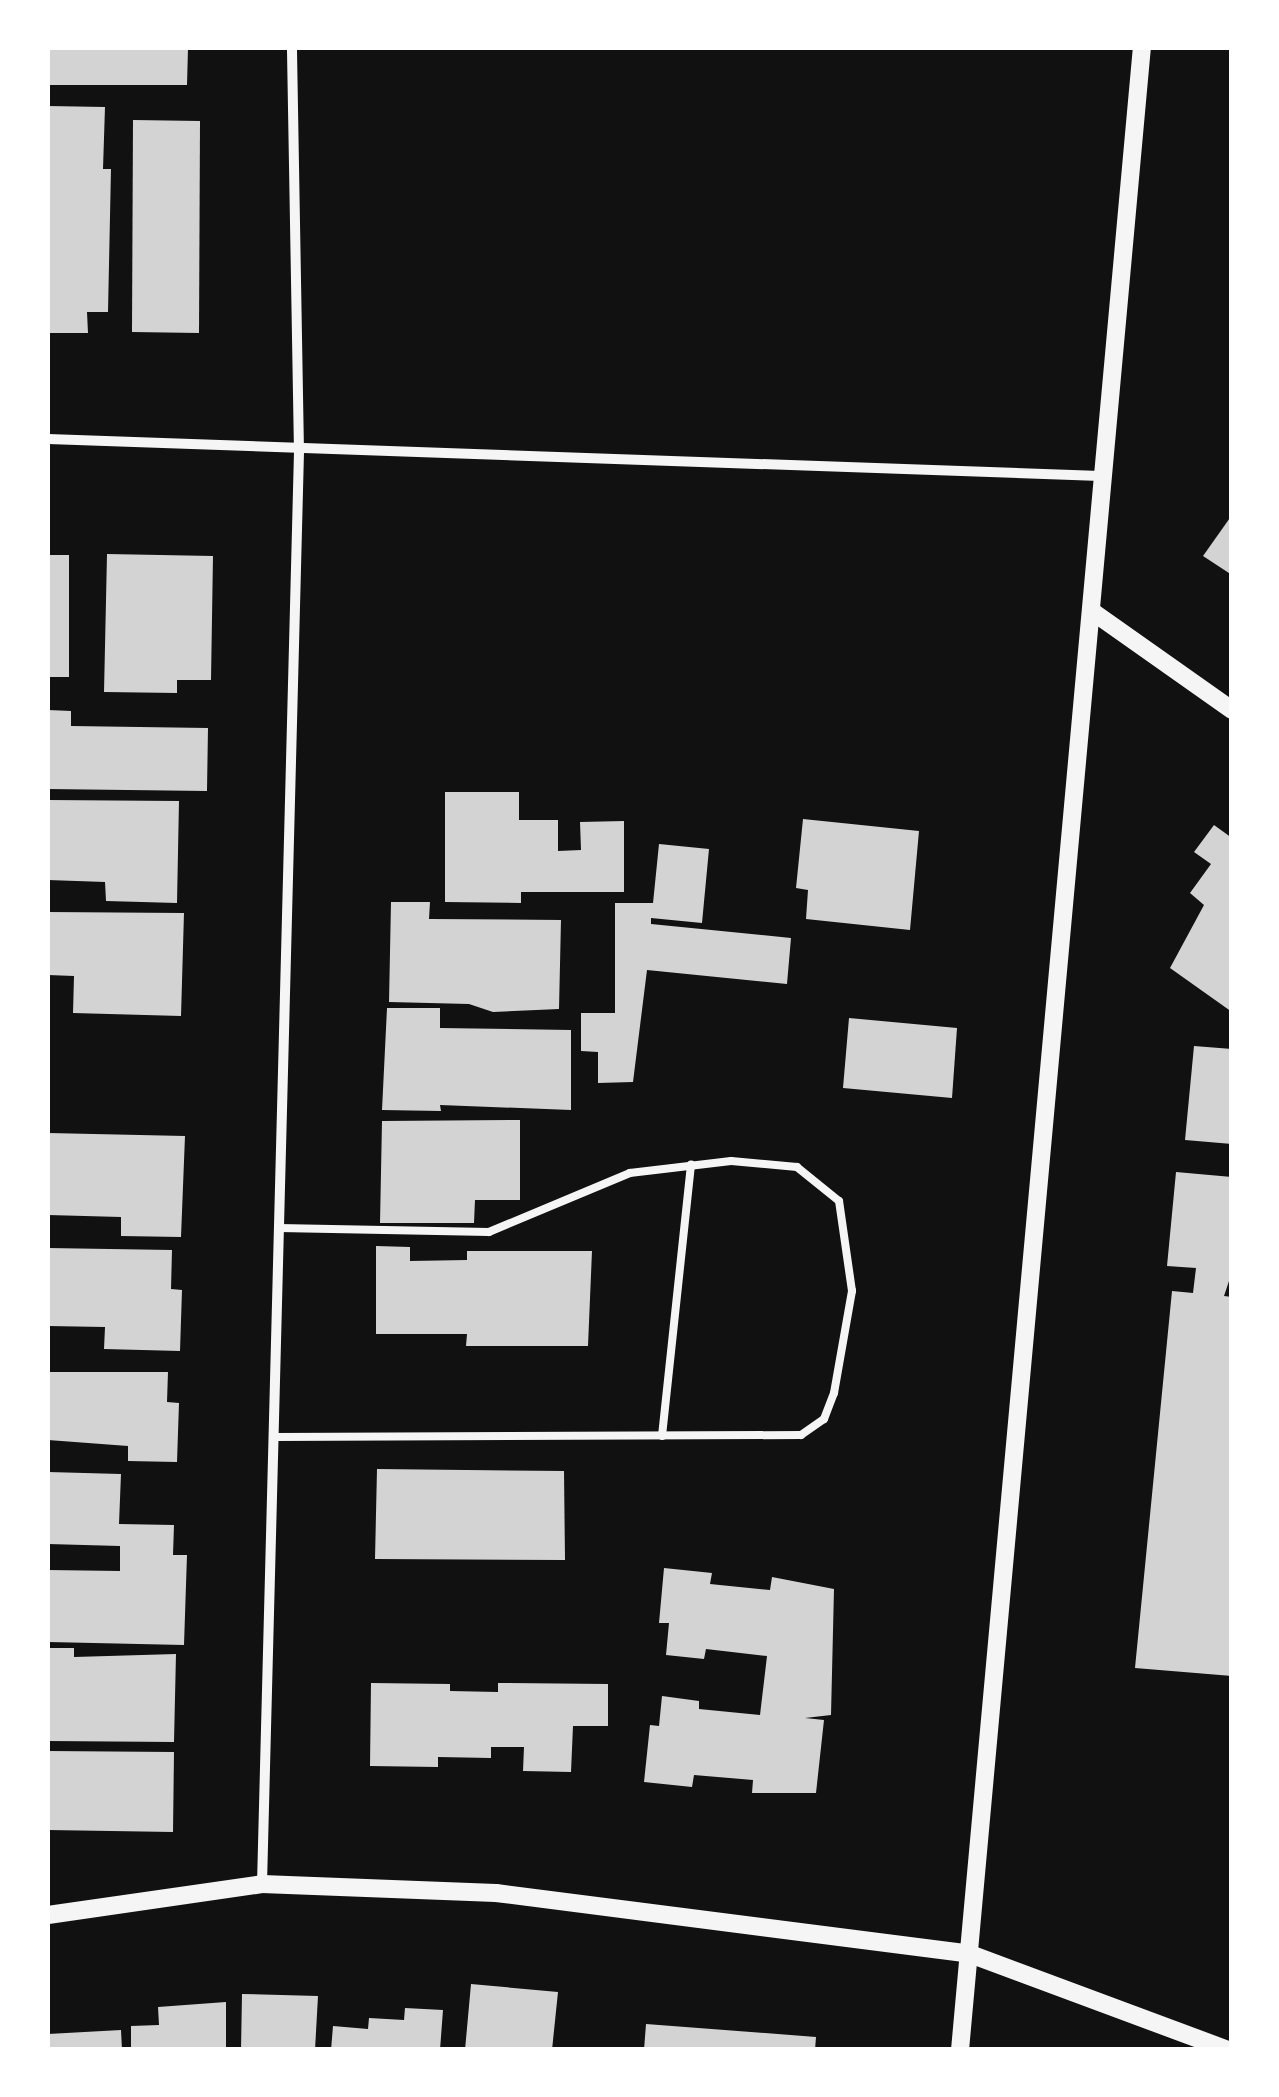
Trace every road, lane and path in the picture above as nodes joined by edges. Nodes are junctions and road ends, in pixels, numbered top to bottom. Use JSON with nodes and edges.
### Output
{"nodes":[{"id":1,"x":292,"y":48,"type":"edge"},
{"id":2,"x":1142,"y":48,"type":"edge"},
{"id":3,"x":48,"y":439,"type":"edge"},
{"id":4,"x":299,"y":452,"type":"junction"},
{"id":5,"x":1100,"y":476,"type":"junction"},
{"id":6,"x":1094,"y":612,"type":"junction"},
{"id":7,"x":1232,"y":710,"type":"edge"},
{"id":8,"x":691,"y":1165,"type":"junction"},
{"id":9,"x":279,"y":1228,"type":"junction"},
{"id":10,"x":662,"y":1436,"type":"junction"},
{"id":11,"x":274,"y":1437,"type":"junction"},
{"id":12,"x":262,"y":1884,"type":"junction"},
{"id":13,"x":48,"y":1915,"type":"edge"},
{"id":14,"x":970,"y":1954,"type":"junction"},
{"id":15,"x":960,"y":2050,"type":"edge"},
{"id":16,"x":1228,"y":2050,"type":"edge"}],
"edges":[{"from":1,"to":4,"type":"street"},
{"from":2,"to":5,"type":"street"},
{"from":3,"to":4,"type":"street"},
{"from":4,"to":5,"type":"street"},
{"from":4,"to":9,"type":"street"},
{"from":5,"to":6,"type":"street"},
{"from":6,"to":7,"type":"street"},
{"from":6,"to":14,"type":"street"},
{"from":8,"to":9,"type":"lane"},
{"from":8,"to":10,"type":"lane"},
{"from":8,"to":10,"type":"lane"},
{"from":9,"to":11,"type":"street"},
{"from":10,"to":11,"type":"lane"},
{"from":11,"to":12,"type":"street"},
{"from":12,"to":13,"type":"street"},
{"from":12,"to":14,"type":"street"},
{"from":14,"to":15,"type":"street"},
{"from":14,"to":16,"type":"street"}]}
